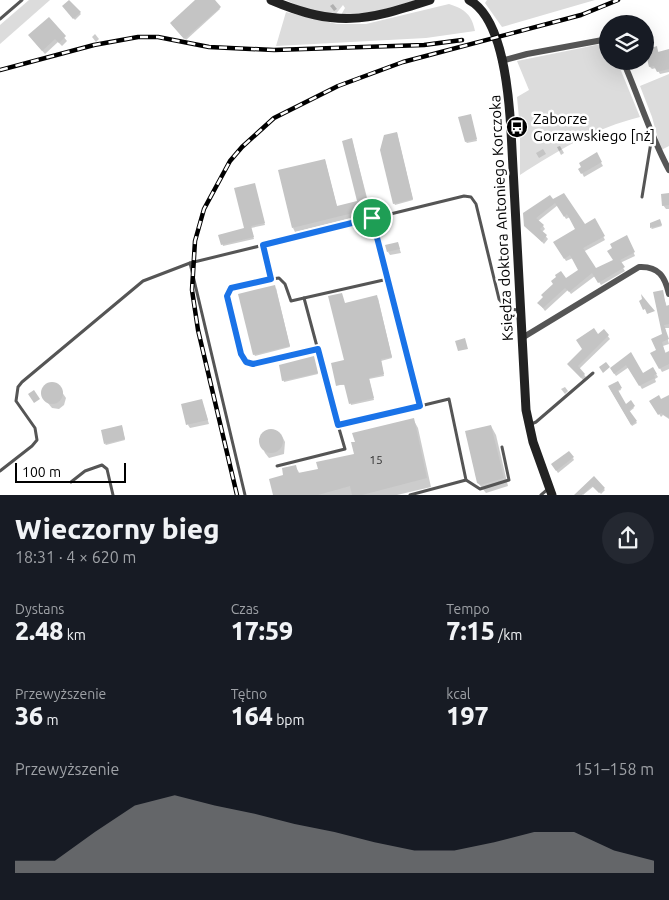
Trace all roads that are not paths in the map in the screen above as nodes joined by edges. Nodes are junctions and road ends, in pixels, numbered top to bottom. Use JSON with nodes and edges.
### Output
{"nodes":[{"id":1,"x":22,"y":0,"type":"edge"},
{"id":2,"x":272,"y":0,"type":"edge"},
{"id":3,"x":430,"y":0,"type":"edge"},
{"id":4,"x":473,"y":1,"type":"edge"},
{"id":5,"x":0,"y":19,"type":"edge"},
{"id":6,"x":599,"y":41,"type":"edge"},
{"id":7,"x":501,"y":61,"type":"junction"},
{"id":8,"x":627,"y":70,"type":"edge"},
{"id":9,"x":652,"y":136,"type":"junction"},
{"id":10,"x":669,"y":170,"type":"edge"},
{"id":11,"x":642,"y":197,"type":"dead end"},
{"id":12,"x":372,"y":218,"type":"junction"},
{"id":13,"x":263,"y":245,"type":"junction"},
{"id":14,"x":190,"y":263,"type":"junction"},
{"id":15,"x":388,"y":278,"type":"junction"},
{"id":16,"x":271,"y":279,"type":"junction"},
{"id":17,"x":669,"y":294,"type":"edge"},
{"id":18,"x":304,"y":298,"type":"junction"},
{"id":19,"x":520,"y":310,"type":"junction"},
{"id":20,"x":522,"y":338,"type":"junction"},
{"id":21,"x":318,"y":349,"type":"junction"},
{"id":22,"x":592,"y":373,"type":"dead end"},
{"id":23,"x":420,"y":406,"type":"junction"},
{"id":24,"x":338,"y":425,"type":"junction"},
{"id":25,"x":529,"y":425,"type":"junction"},
{"id":26,"x":502,"y":447,"type":"dead end"},
{"id":27,"x":277,"y":466,"type":"dead end"},
{"id":28,"x":0,"y":471,"type":"edge"},
{"id":29,"x":466,"y":480,"type":"junction"},
{"id":30,"x":71,"y":482,"type":"dead end"},
{"id":31,"x":551,"y":492,"type":"edge"},
{"id":32,"x":113,"y":495,"type":"edge"},
{"id":33,"x":245,"y":495,"type":"edge"},
{"id":34,"x":410,"y":495,"type":"edge"},
{"id":35,"x":541,"y":495,"type":"edge"}],
"edges":[{"from":1,"to":5,"type":"lane"},
{"from":2,"to":3,"type":"street"},
{"from":4,"to":7,"type":"street","name":"Księdza doktora Antoniego Korczoka"},
{"from":6,"to":7,"type":"street"},
{"from":7,"to":19,"type":"street","name":"Księdza doktora Antoniego Korczoka"},
{"from":8,"to":9,"type":"street"},
{"from":9,"to":10,"type":"street"},
{"from":9,"to":11,"type":"lane"},
{"from":12,"to":13,"type":"lane"},
{"from":12,"to":15,"type":"lane"},
{"from":12,"to":19,"type":"lane"},
{"from":13,"to":14,"type":"lane"},
{"from":13,"to":16,"type":"lane"},
{"from":14,"to":28,"type":"lane"},
{"from":14,"to":33,"type":"lane"},
{"from":15,"to":18,"type":"lane"},
{"from":15,"to":23,"type":"lane"},
{"from":16,"to":18,"type":"lane"},
{"from":16,"to":21,"type":"lane"},
{"from":17,"to":20,"type":"street"},
{"from":18,"to":21,"type":"lane"},
{"from":19,"to":20,"type":"street","name":"Księdza doktora Antoniego Korczoka"},
{"from":20,"to":25,"type":"street","name":"Księdza doktora Antoniego Korczoka"},
{"from":21,"to":24,"type":"lane"},
{"from":22,"to":25,"type":"lane"},
{"from":23,"to":24,"type":"lane"},
{"from":23,"to":29,"type":"lane"},
{"from":24,"to":27,"type":"lane"},
{"from":25,"to":31,"type":"street","name":"Księdza doktora Antoniego Korczoka"},
{"from":26,"to":29,"type":"lane"},
{"from":29,"to":34,"type":"lane"},
{"from":30,"to":32,"type":"lane"},
{"from":31,"to":35,"type":"lane"}]}
